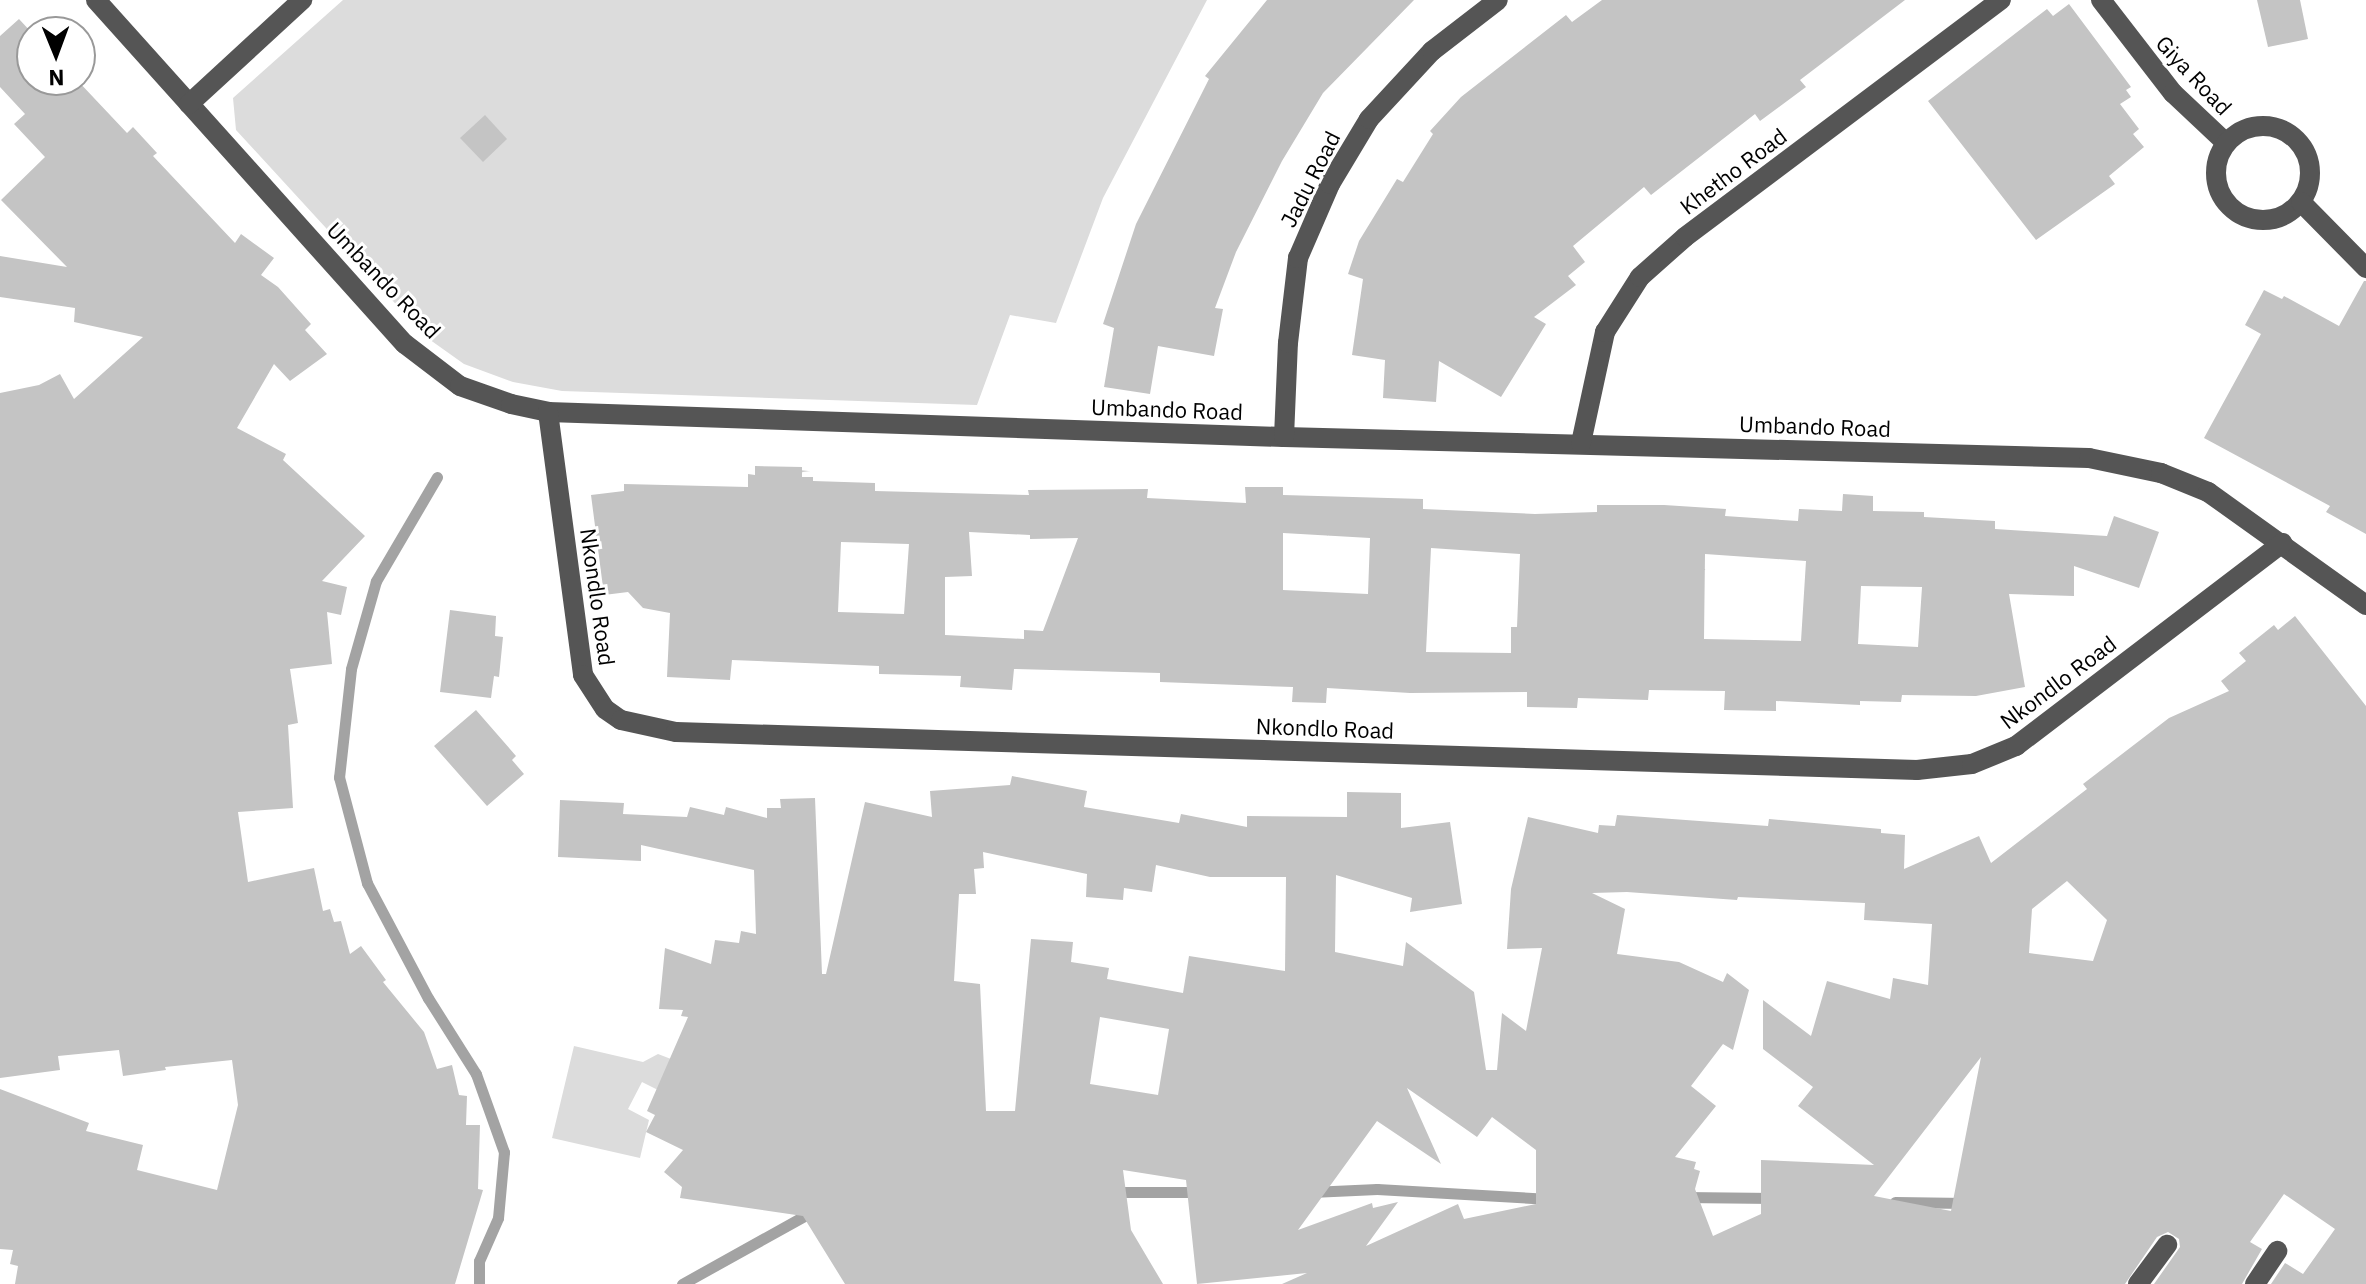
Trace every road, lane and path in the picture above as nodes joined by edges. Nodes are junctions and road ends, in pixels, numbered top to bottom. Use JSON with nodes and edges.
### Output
{"nodes":[{"id":1,"x":96,"y":0,"type":"edge"},
{"id":2,"x":302,"y":0,"type":"edge"},
{"id":3,"x":1498,"y":0,"type":"edge"},
{"id":4,"x":2001,"y":0,"type":"edge"},
{"id":5,"x":2101,"y":0,"type":"edge"},
{"id":6,"x":189,"y":104,"type":"junction"},
{"id":7,"x":2226,"y":143,"type":"junction"},
{"id":8,"x":2301,"y":202,"type":"junction"},
{"id":9,"x":2366,"y":268,"type":"edge"},
{"id":10,"x":548,"y":412,"type":"junction"},
{"id":11,"x":1284,"y":437,"type":"junction"},
{"id":12,"x":1581,"y":443,"type":"junction"},
{"id":13,"x":2282,"y":543,"type":"junction"},
{"id":14,"x":2366,"y":605,"type":"edge"},
{"id":15,"x":2167,"y":1245,"type":"dead end"},
{"id":16,"x":2277,"y":1251,"type":"dead end"},
{"id":17,"x":2138,"y":1284,"type":"edge"},
{"id":18,"x":2255,"y":1284,"type":"edge"}],
"edges":[{"from":1,"to":6,"type":"street","name":"Umbando Road"},
{"from":2,"to":6,"type":"street"},
{"from":3,"to":11,"type":"street","name":"Jadu Road"},
{"from":4,"to":12,"type":"street","name":"Khetho Road"},
{"from":5,"to":7,"type":"street","name":"Giya Road"},
{"from":6,"to":10,"type":"street","name":"Umbando Road"},
{"from":7,"to":8,"type":"street","name":"Giya Road"},
{"from":7,"to":8,"type":"street","name":"Giya Road"},
{"from":8,"to":9,"type":"street"},
{"from":10,"to":11,"type":"street","name":"Umbando Road"},
{"from":10,"to":13,"type":"street","name":"Nkondlo Road"},
{"from":11,"to":12,"type":"street","name":"Umbando Road"},
{"from":12,"to":13,"type":"street","name":"Umbando Road"},
{"from":13,"to":14,"type":"street","name":"Umbando Road"},
{"from":15,"to":17,"type":"street"},
{"from":16,"to":18,"type":"street"}]}
